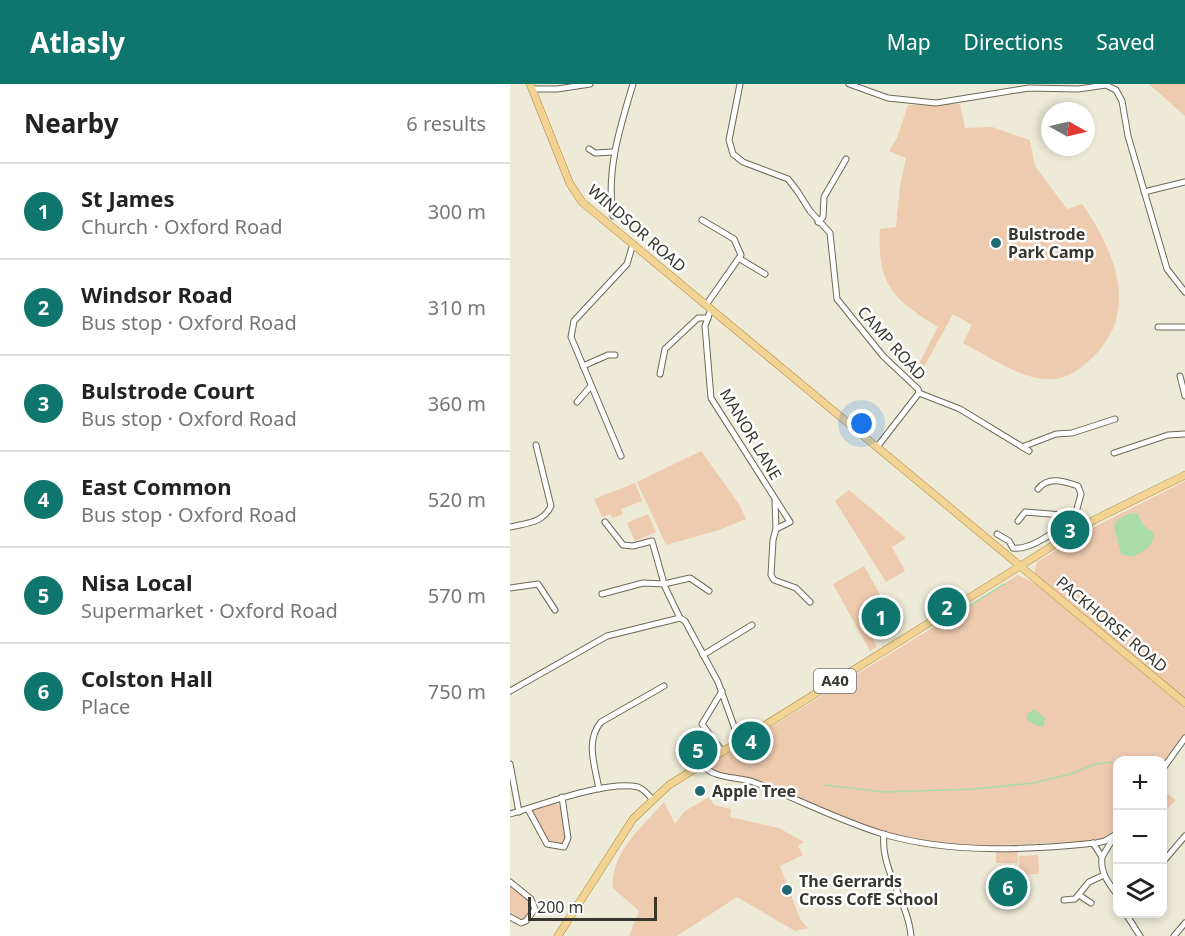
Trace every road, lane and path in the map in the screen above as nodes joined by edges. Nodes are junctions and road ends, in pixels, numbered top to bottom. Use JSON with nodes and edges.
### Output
{"nodes":[{"id":1,"x":590,"y":84,"type":"edge"},
{"id":2,"x":633,"y":84,"type":"edge"},
{"id":3,"x":740,"y":84,"type":"edge"},
{"id":4,"x":849,"y":84,"type":"edge"},
{"id":5,"x":581,"y":85,"type":"edge"},
{"id":6,"x":531,"y":86,"type":"edge"},
{"id":7,"x":589,"y":149,"type":"dead end"},
{"id":8,"x":613,"y":152,"type":"junction"},
{"id":9,"x":846,"y":159,"type":"dead end"},
{"id":10,"x":1185,"y":182,"type":"edge"},
{"id":11,"x":1144,"y":192,"type":"junction"},
{"id":12,"x":613,"y":216,"type":"dead end"},
{"id":13,"x":702,"y":220,"type":"dead end"},
{"id":14,"x":818,"y":222,"type":"junction"},
{"id":15,"x":633,"y":244,"type":"junction"},
{"id":16,"x":740,"y":259,"type":"junction"},
{"id":17,"x":765,"y":274,"type":"dead end"},
{"id":18,"x":1185,"y":292,"type":"edge"},
{"id":19,"x":709,"y":307,"type":"junction"},
{"id":20,"x":708,"y":318,"type":"junction"},
{"id":21,"x":1158,"y":327,"type":"dead end"},
{"id":22,"x":1185,"y":327,"type":"edge"},
{"id":23,"x":615,"y":355,"type":"dead end"},
{"id":24,"x":583,"y":366,"type":"junction"},
{"id":25,"x":660,"y":374,"type":"dead end"},
{"id":26,"x":1180,"y":376,"type":"dead end"},
{"id":27,"x":591,"y":386,"type":"junction"},
{"id":28,"x":919,"y":393,"type":"junction"},
{"id":29,"x":1185,"y":396,"type":"edge"},
{"id":30,"x":577,"y":402,"type":"dead end"},
{"id":31,"x":1114,"y":419,"type":"dead end"},
{"id":32,"x":1185,"y":434,"type":"edge"},
{"id":33,"x":536,"y":445,"type":"dead end"},
{"id":34,"x":877,"y":447,"type":"junction"},
{"id":35,"x":1022,"y":447,"type":"junction"},
{"id":36,"x":1029,"y":452,"type":"dead end"},
{"id":37,"x":1114,"y":453,"type":"dead end"},
{"id":38,"x":621,"y":456,"type":"dead end"},
{"id":39,"x":1185,"y":475,"type":"edge"},
{"id":40,"x":1038,"y":489,"type":"dead end"},
{"id":41,"x":775,"y":501,"type":"junction"},
{"id":42,"x":1073,"y":516,"type":"junction"},
{"id":43,"x":1018,"y":521,"type":"dead end"},
{"id":44,"x":605,"y":522,"type":"dead end"},
{"id":45,"x":510,"y":527,"type":"edge"},
{"id":46,"x":1082,"y":527,"type":"junction"},
{"id":47,"x":776,"y":529,"type":"junction"},
{"id":48,"x":997,"y":534,"type":"dead end"},
{"id":49,"x":1020,"y":567,"type":"junction"},
{"id":50,"x":664,"y":584,"type":"junction"},
{"id":51,"x":510,"y":588,"type":"edge"},
{"id":52,"x":709,"y":591,"type":"dead end"},
{"id":53,"x":602,"y":594,"type":"dead end"},
{"id":54,"x":810,"y":602,"type":"dead end"},
{"id":55,"x":555,"y":610,"type":"dead end"},
{"id":56,"x":680,"y":618,"type":"junction"},
{"id":57,"x":752,"y":625,"type":"dead end"},
{"id":58,"x":703,"y":655,"type":"junction"},
{"id":59,"x":664,"y":686,"type":"dead end"},
{"id":60,"x":510,"y":691,"type":"edge"},
{"id":61,"x":722,"y":691,"type":"junction"},
{"id":62,"x":1185,"y":704,"type":"edge"},
{"id":63,"x":702,"y":724,"type":"junction"},
{"id":64,"x":698,"y":730,"type":"dead end"},
{"id":65,"x":1185,"y":738,"type":"edge"},
{"id":66,"x":739,"y":740,"type":"junction"},
{"id":67,"x":722,"y":751,"type":"junction"},
{"id":68,"x":1167,"y":763,"type":"edge"},
{"id":69,"x":510,"y":764,"type":"edge"},
{"id":70,"x":702,"y":764,"type":"junction"},
{"id":71,"x":599,"y":789,"type":"junction"},
{"id":72,"x":562,"y":797,"type":"junction"},
{"id":73,"x":652,"y":799,"type":"junction"},
{"id":74,"x":528,"y":808,"type":"junction"},
{"id":75,"x":519,"y":812,"type":"junction"},
{"id":76,"x":510,"y":814,"type":"edge"},
{"id":77,"x":884,"y":834,"type":"junction"},
{"id":78,"x":1113,"y":836,"type":"edge"},
{"id":79,"x":1185,"y":836,"type":"edge"},
{"id":80,"x":1113,"y":840,"type":"edge"},
{"id":81,"x":1093,"y":843,"type":"junction"},
{"id":82,"x":1167,"y":857,"type":"edge"},
{"id":83,"x":1102,"y":858,"type":"junction"},
{"id":84,"x":1104,"y":875,"type":"junction"},
{"id":85,"x":510,"y":882,"type":"edge"},
{"id":86,"x":1113,"y":888,"type":"edge"},
{"id":87,"x":1079,"y":895,"type":"junction"},
{"id":88,"x":1064,"y":900,"type":"dead end"},
{"id":89,"x":1090,"y":903,"type":"dead end"},
{"id":90,"x":510,"y":917,"type":"edge"},
{"id":91,"x":1129,"y":918,"type":"edge"},
{"id":92,"x":1185,"y":923,"type":"edge"},
{"id":93,"x":558,"y":936,"type":"edge"},
{"id":94,"x":911,"y":936,"type":"edge"},
{"id":95,"x":1140,"y":936,"type":"edge"},
{"id":96,"x":1173,"y":936,"type":"edge"}],
"edges":[{"from":1,"to":5,"type":"street"},
{"from":2,"to":8,"type":"street"},
{"from":3,"to":14,"type":"street","name":"CAMP ROAD"},
{"from":4,"to":11,"type":"street"},
{"from":5,"to":6,"type":"street"},
{"from":6,"to":15,"type":"main road","name":"WINDSOR ROAD"},
{"from":7,"to":8,"type":"street"},
{"from":8,"to":12,"type":"street"},
{"from":9,"to":14,"type":"street"},
{"from":10,"to":11,"type":"street"},
{"from":11,"to":18,"type":"street"},
{"from":13,"to":16,"type":"street"},
{"from":14,"to":28,"type":"street","name":"CAMP ROAD"},
{"from":15,"to":19,"type":"main road","name":"WINDSOR ROAD"},
{"from":15,"to":24,"type":"street"},
{"from":16,"to":17,"type":"street"},
{"from":16,"to":19,"type":"street","name":"MANOR LANE"},
{"from":19,"to":20,"type":"street","name":"MANOR LANE"},
{"from":19,"to":34,"type":"main road","name":"WINDSOR ROAD"},
{"from":20,"to":25,"type":"street"},
{"from":20,"to":41,"type":"street","name":"MANOR LANE"},
{"from":21,"to":22,"type":"street"},
{"from":23,"to":24,"type":"street"},
{"from":24,"to":27,"type":"street"},
{"from":26,"to":29,"type":"street"},
{"from":27,"to":30,"type":"street"},
{"from":27,"to":38,"type":"street"},
{"from":28,"to":34,"type":"street","name":"CAMP ROAD"},
{"from":28,"to":35,"type":"street"},
{"from":31,"to":35,"type":"street"},
{"from":32,"to":37,"type":"street"},
{"from":33,"to":45,"type":"street"},
{"from":34,"to":49,"type":"main road","name":"WINDSOR ROAD"},
{"from":35,"to":36,"type":"street"},
{"from":39,"to":46,"type":"main road","number":"A40"},
{"from":40,"to":42,"type":"street"},
{"from":41,"to":47,"type":"street","name":"MANOR LANE"},
{"from":41,"to":47,"type":"street","name":"MANOR LANE"},
{"from":42,"to":43,"type":"street"},
{"from":42,"to":46,"type":"street"},
{"from":42,"to":48,"type":"street"},
{"from":44,"to":50,"type":"street"},
{"from":46,"to":49,"type":"main road","number":"A40"},
{"from":47,"to":54,"type":"street","name":"MANOR LANE"},
{"from":49,"to":62,"type":"main road","name":"PACKHORSE ROAD"},
{"from":49,"to":66,"type":"main road","number":"A40"},
{"from":50,"to":52,"type":"street"},
{"from":50,"to":53,"type":"street"},
{"from":50,"to":56,"type":"street"},
{"from":51,"to":55,"type":"street"},
{"from":56,"to":58,"type":"street"},
{"from":56,"to":60,"type":"street"},
{"from":57,"to":58,"type":"street"},
{"from":58,"to":61,"type":"street"},
{"from":59,"to":71,"type":"street"},
{"from":61,"to":63,"type":"street"},
{"from":61,"to":66,"type":"street"},
{"from":63,"to":64,"type":"street"},
{"from":63,"to":67,"type":"street"},
{"from":65,"to":68,"type":"street"},
{"from":66,"to":67,"type":"main road","number":"A40"},
{"from":67,"to":70,"type":"main road","number":"A40"},
{"from":69,"to":75,"type":"street"},
{"from":70,"to":73,"type":"main road","number":"A40"},
{"from":70,"to":77,"type":"street"},
{"from":71,"to":72,"type":"street"},
{"from":71,"to":73,"type":"street"},
{"from":72,"to":74,"type":"street"},
{"from":72,"to":74,"type":"street"},
{"from":73,"to":93,"type":"main road","number":"A40"},
{"from":74,"to":75,"type":"street"},
{"from":75,"to":76,"type":"street"},
{"from":77,"to":81,"type":"street"},
{"from":77,"to":94,"type":"street"},
{"from":78,"to":81,"type":"street"},
{"from":79,"to":82,"type":"street"},
{"from":80,"to":83,"type":"street"},
{"from":81,"to":83,"type":"street"},
{"from":83,"to":84,"type":"street"},
{"from":84,"to":86,"type":"street"},
{"from":84,"to":87,"type":"street"},
{"from":85,"to":90,"type":"street"},
{"from":87,"to":88,"type":"street"},
{"from":87,"to":89,"type":"street"},
{"from":91,"to":95,"type":"street"},
{"from":92,"to":96,"type":"street"}]}
